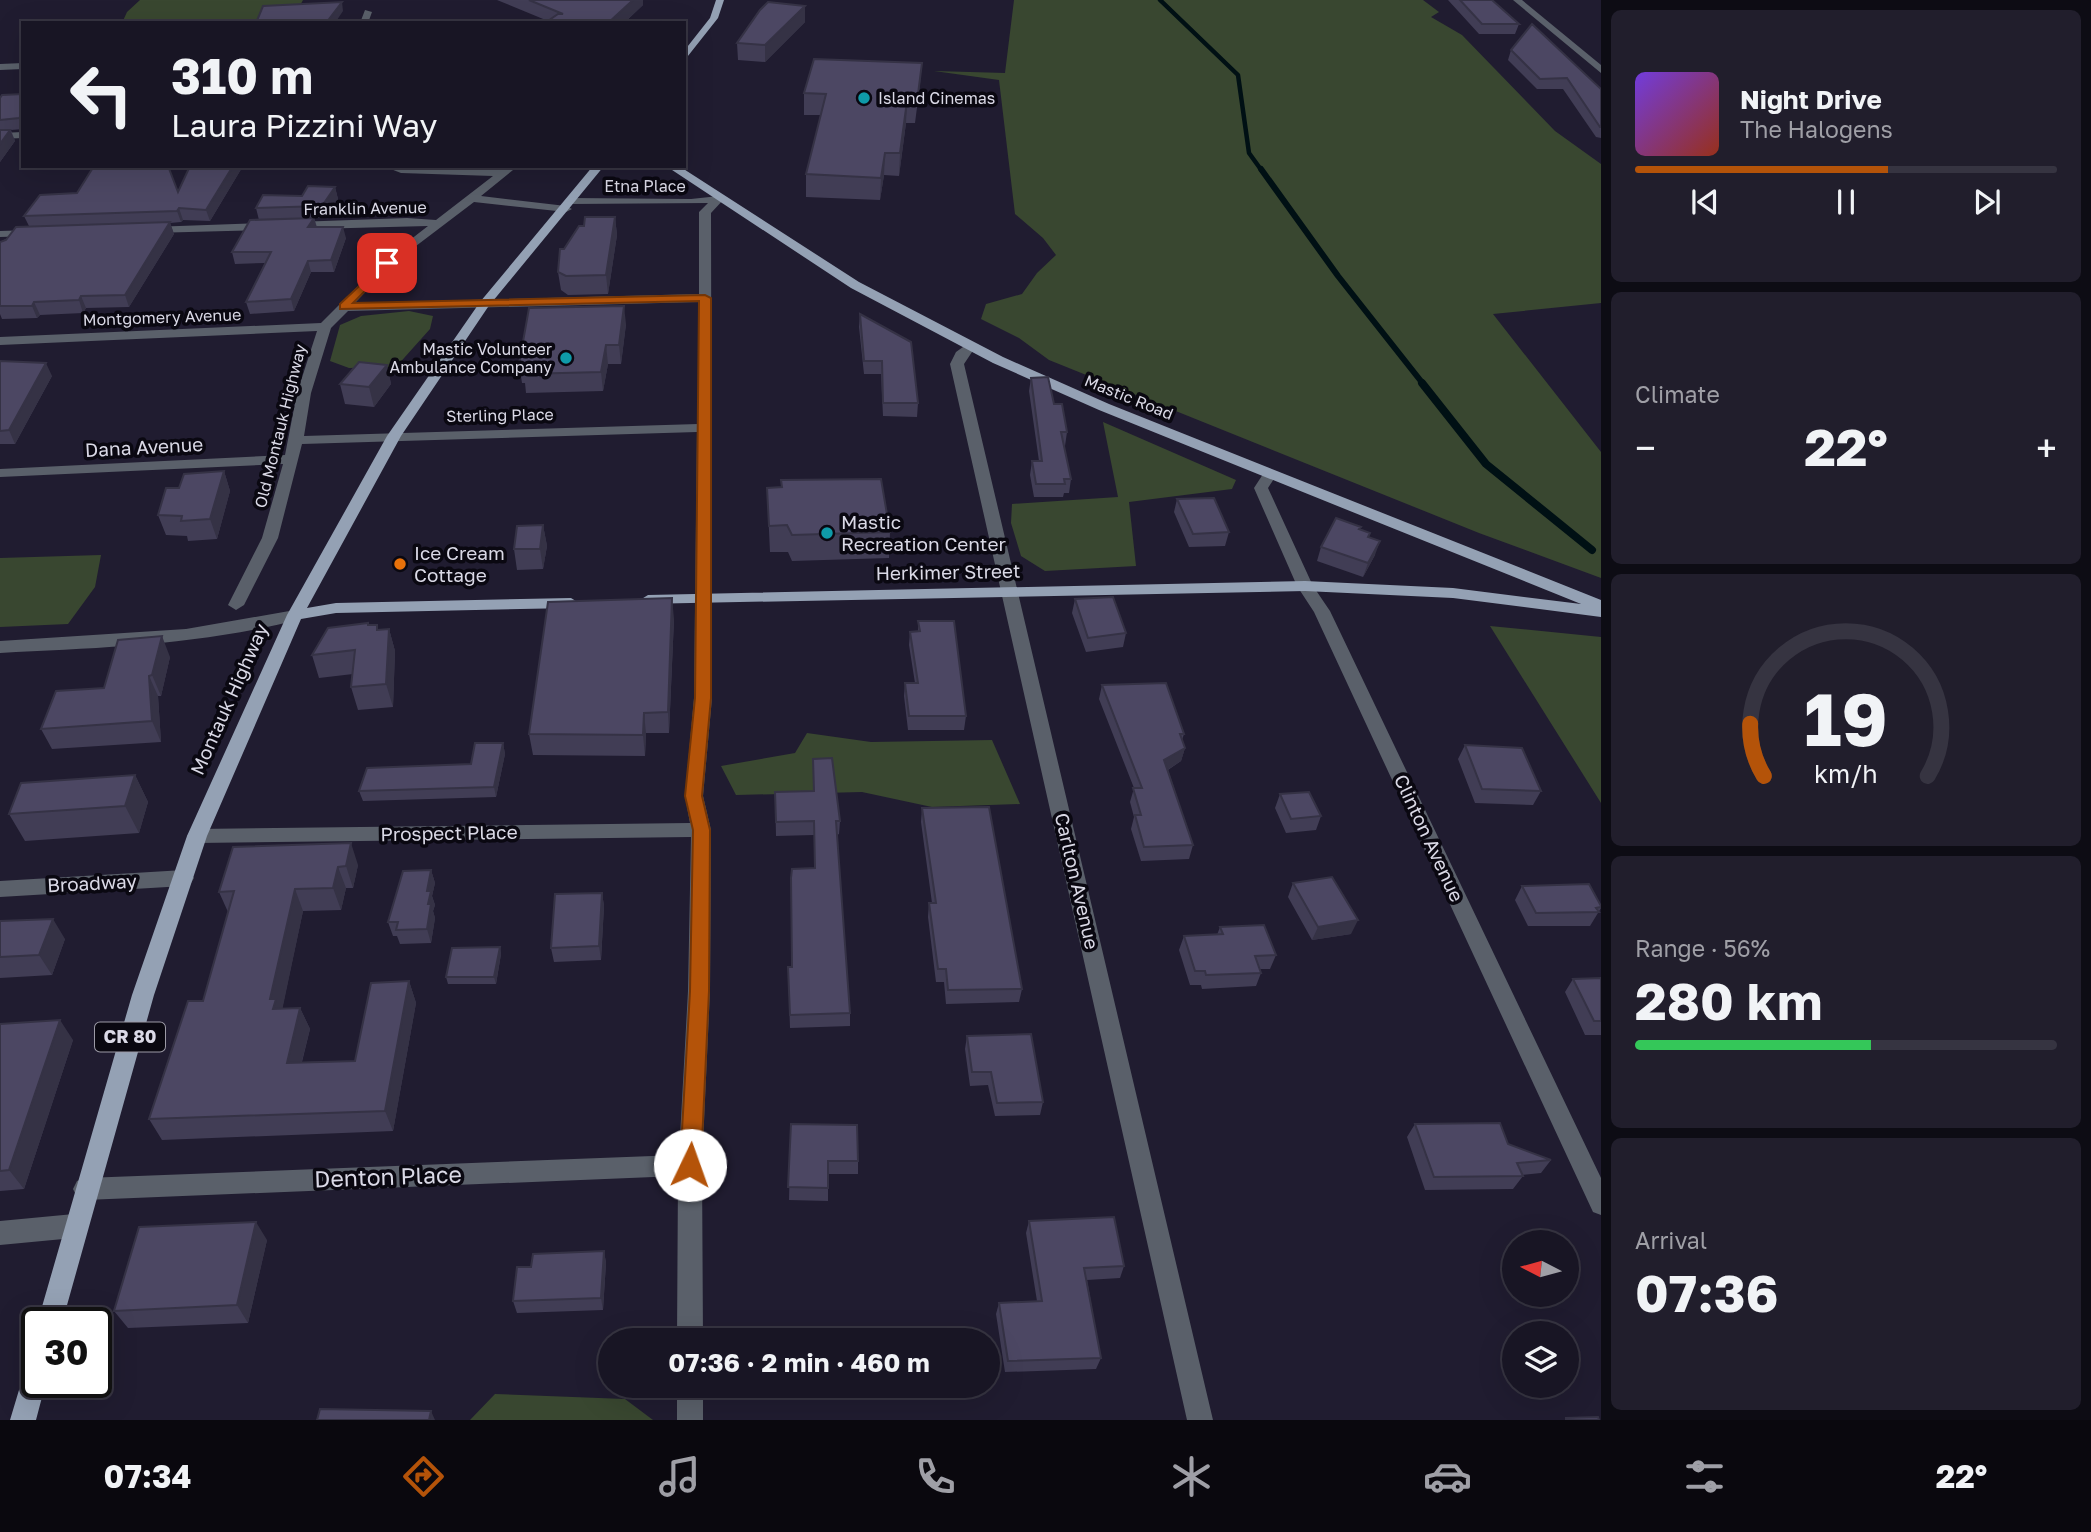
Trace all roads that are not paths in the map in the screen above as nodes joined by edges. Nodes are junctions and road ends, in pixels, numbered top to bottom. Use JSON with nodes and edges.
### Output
{"nodes":[{"id":1,"x":720,"y":0,"type":"edge"},
{"id":2,"x":1517,"y":0,"type":"edge"},
{"id":3,"x":368,"y":12,"type":"dead end"},
{"id":4,"x":365,"y":21,"type":"edge"},
{"id":5,"x":686,"y":55,"type":"edge"},
{"id":6,"x":21,"y":66,"type":"edge"},
{"id":7,"x":0,"y":67,"type":"edge"},
{"id":8,"x":1601,"y":70,"type":"edge"},
{"id":9,"x":21,"y":135,"type":"edge"},
{"id":10,"x":0,"y":136,"type":"edge"},
{"id":11,"x":394,"y":168,"type":"edge"},
{"id":12,"x":597,"y":168,"type":"edge"},
{"id":13,"x":674,"y":168,"type":"edge"},
{"id":14,"x":507,"y":170,"type":"edge"},
{"id":15,"x":471,"y":198,"type":"junction"},
{"id":16,"x":719,"y":199,"type":"junction"},
{"id":17,"x":568,"y":205,"type":"junction"},
{"id":18,"x":437,"y":223,"type":"junction"},
{"id":19,"x":137,"y":230,"type":"edge"},
{"id":20,"x":41,"y":233,"type":"edge"},
{"id":21,"x":0,"y":234,"type":"edge"},
{"id":22,"x":705,"y":298,"type":"junction"},
{"id":23,"x":484,"y":305,"type":"junction"},
{"id":24,"x":344,"y":307,"type":"junction"},
{"id":25,"x":325,"y":327,"type":"junction"},
{"id":26,"x":0,"y":341,"type":"edge"},
{"id":27,"x":970,"y":346,"type":"junction"},
{"id":28,"x":706,"y":428,"type":"junction"},
{"id":29,"x":394,"y":436,"type":"junction"},
{"id":30,"x":296,"y":440,"type":"junction"},
{"id":31,"x":290,"y":459,"type":"junction"},
{"id":32,"x":0,"y":473,"type":"edge"},
{"id":33,"x":1270,"y":474,"type":"junction"},
{"id":34,"x":1305,"y":586,"type":"junction"},
{"id":35,"x":1011,"y":592,"type":"junction"},
{"id":36,"x":704,"y":599,"type":"junction"},
{"id":37,"x":636,"y":601,"type":"edge"},
{"id":38,"x":595,"y":602,"type":"edge"},
{"id":39,"x":236,"y":605,"type":"dead end"},
{"id":40,"x":1601,"y":606,"type":"edge"},
{"id":41,"x":1601,"y":612,"type":"edge"},
{"id":42,"x":295,"y":615,"type":"junction"},
{"id":43,"x":0,"y":647,"type":"edge"},
{"id":44,"x":701,"y":830,"type":"junction"},
{"id":45,"x":197,"y":836,"type":"junction"},
{"id":46,"x":184,"y":878,"type":"junction"},
{"id":47,"x":0,"y":888,"type":"edge"},
{"id":48,"x":690,"y":1165,"type":"junction"},
{"id":49,"x":85,"y":1189,"type":"junction"},
{"id":50,"x":1601,"y":1204,"type":"edge"},
{"id":51,"x":74,"y":1226,"type":"junction"},
{"id":52,"x":0,"y":1233,"type":"edge"},
{"id":53,"x":53,"y":1307,"type":"edge"},
{"id":54,"x":690,"y":1328,"type":"edge"},
{"id":55,"x":29,"y":1398,"type":"edge"},
{"id":56,"x":690,"y":1398,"type":"edge"},
{"id":57,"x":23,"y":1420,"type":"edge"},
{"id":58,"x":690,"y":1420,"type":"edge"},
{"id":59,"x":1200,"y":1420,"type":"edge"}],
"edges":[{"from":1,"to":5,"type":"main road"},
{"from":2,"to":8,"type":"street"},
{"from":3,"to":4,"type":"street"},
{"from":6,"to":7,"type":"street"},
{"from":9,"to":10,"type":"street"},
{"from":11,"to":14,"type":"street"},
{"from":12,"to":17,"type":"main road","name":"Montauk Highway","number":"CR 80"},
{"from":13,"to":16,"type":"main road","name":"Mastic Road"},
{"from":14,"to":15,"type":"street","name":"Old Montauk Highway"},
{"from":15,"to":17,"type":"street","name":"Etna Place"},
{"from":15,"to":18,"type":"street","name":"Old Montauk Highway"},
{"from":16,"to":17,"type":"street","name":"Etna Place"},
{"from":16,"to":22,"type":"street"},
{"from":16,"to":27,"type":"main road","name":"Mastic Road"},
{"from":17,"to":23,"type":"main road","name":"Montauk Highway","number":"CR 80"},
{"from":18,"to":19,"type":"street","name":"Franklin Avenue"},
{"from":18,"to":24,"type":"street","name":"Old Montauk Highway"},
{"from":20,"to":21,"type":"street"},
{"from":22,"to":23,"type":"street"},
{"from":22,"to":28,"type":"street"},
{"from":23,"to":24,"type":"street"},
{"from":23,"to":29,"type":"main road","name":"Montauk Highway","number":"CR 80"},
{"from":24,"to":25,"type":"street","name":"Old Montauk Highway"},
{"from":25,"to":26,"type":"street","name":"Montgomery Avenue"},
{"from":25,"to":30,"type":"street","name":"Old Montauk Highway"},
{"from":27,"to":33,"type":"main road","name":"Mastic Road"},
{"from":27,"to":35,"type":"street","name":"Carlton Avenue"},
{"from":28,"to":29,"type":"street","name":"Sterling Place"},
{"from":28,"to":36,"type":"street"},
{"from":29,"to":30,"type":"street","name":"Sterling Place"},
{"from":29,"to":42,"type":"main road","name":"Montauk Highway","number":"CR 80"},
{"from":30,"to":31,"type":"street","name":"Old Montauk Highway"},
{"from":31,"to":32,"type":"street","name":"Dana Avenue"},
{"from":31,"to":39,"type":"street","name":"Old Montauk Highway"},
{"from":33,"to":34,"type":"street","name":"Clinton Avenue"},
{"from":33,"to":40,"type":"main road","name":"Mastic Road"},
{"from":34,"to":35,"type":"main road","name":"Herkimer Street"},
{"from":34,"to":41,"type":"main road","name":"Herkimer Street"},
{"from":34,"to":50,"type":"street","name":"Clinton Avenue"},
{"from":35,"to":36,"type":"main road","name":"Herkimer Street"},
{"from":35,"to":59,"type":"street","name":"Carlton Avenue"},
{"from":36,"to":37,"type":"main road","name":"Herkimer Street"},
{"from":36,"to":44,"type":"street"},
{"from":38,"to":42,"type":"main road"},
{"from":42,"to":43,"type":"street"},
{"from":42,"to":45,"type":"main road","name":"Montauk Highway","number":"CR 80"},
{"from":44,"to":45,"type":"street","name":"Prospect Place"},
{"from":44,"to":48,"type":"street"},
{"from":45,"to":46,"type":"main road","name":"Montauk Highway","number":"CR 80"},
{"from":46,"to":47,"type":"street","name":"Broadway"},
{"from":46,"to":49,"type":"main road","name":"Montauk Highway","number":"CR 80"},
{"from":48,"to":49,"type":"street","name":"Denton Place"},
{"from":48,"to":54,"type":"street"},
{"from":49,"to":51,"type":"main road","name":"Montauk Highway","number":"CR 80"},
{"from":51,"to":52,"type":"street"},
{"from":51,"to":53,"type":"main road","name":"Montauk Highway","number":"CR 80"},
{"from":55,"to":57,"type":"main road"},
{"from":56,"to":58,"type":"street"}]}
